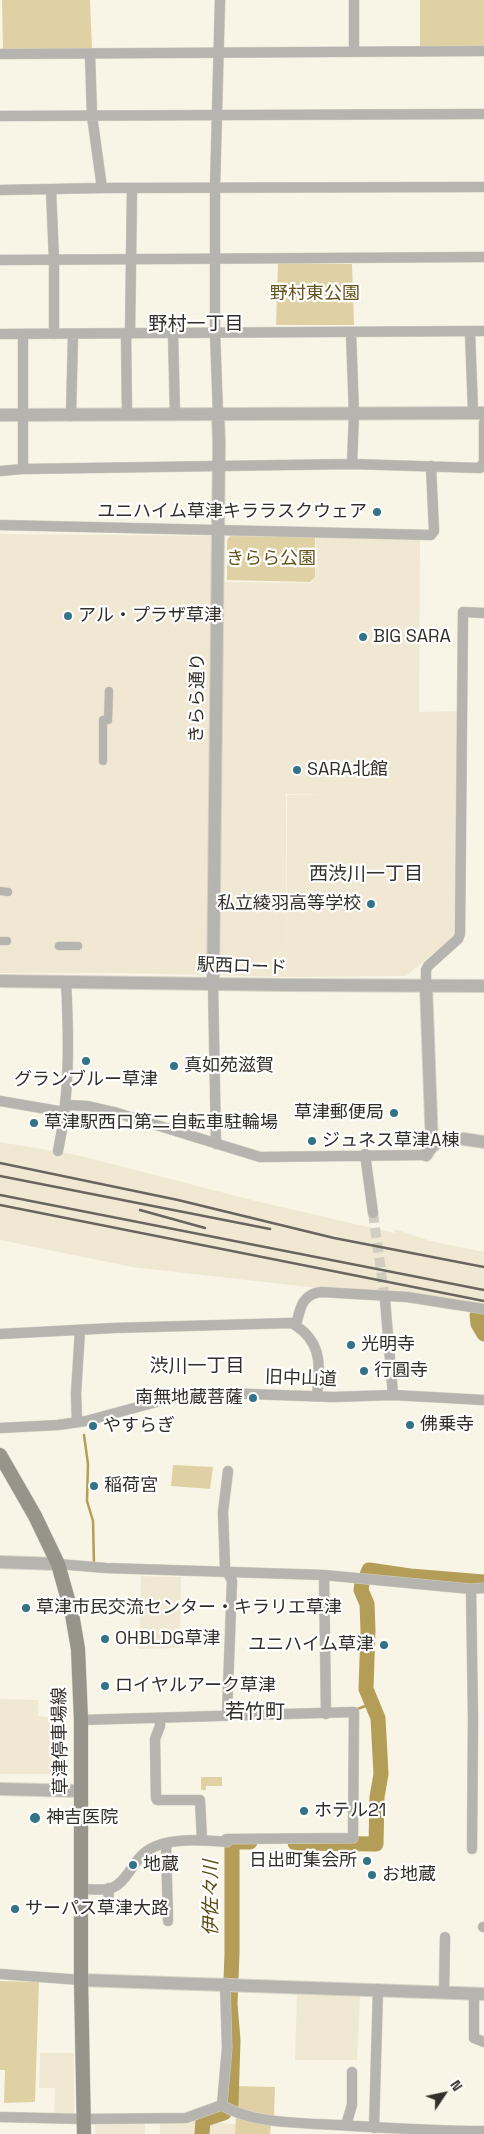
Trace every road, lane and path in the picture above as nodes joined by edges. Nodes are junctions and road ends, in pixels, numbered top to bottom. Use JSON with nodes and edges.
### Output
{"nodes":[{"id":1,"x":220,"y":0,"type":"edge"},
{"id":2,"x":354,"y":0,"type":"edge"},
{"id":3,"x":354,"y":51,"type":"junction"},
{"id":4,"x":484,"y":51,"type":"edge"},
{"id":5,"x":220,"y":53,"type":"junction"},
{"id":6,"x":0,"y":54,"type":"edge"},
{"id":7,"x":90,"y":54,"type":"junction"},
{"id":8,"x":484,"y":114,"type":"edge"},
{"id":9,"x":0,"y":116,"type":"edge"},
{"id":10,"x":92,"y":116,"type":"junction"},
{"id":11,"x":216,"y":116,"type":"junction"},
{"id":12,"x":215,"y":187,"type":"junction"},
{"id":13,"x":484,"y":187,"type":"edge"},
{"id":14,"x":102,"y":188,"type":"junction"},
{"id":15,"x":132,"y":189,"type":"junction"},
{"id":16,"x":0,"y":190,"type":"edge"},
{"id":17,"x":51,"y":190,"type":"junction"},
{"id":18,"x":484,"y":257,"type":"edge"},
{"id":19,"x":0,"y":260,"type":"edge"},
{"id":20,"x":54,"y":260,"type":"junction"},
{"id":21,"x":131,"y":260,"type":"junction"},
{"id":22,"x":216,"y":260,"type":"junction"},
{"id":23,"x":484,"y":331,"type":"edge"},
{"id":24,"x":470,"y":332,"type":"junction"},
{"id":25,"x":173,"y":333,"type":"junction"},
{"id":26,"x":215,"y":333,"type":"junction"},
{"id":27,"x":351,"y":333,"type":"junction"},
{"id":28,"x":0,"y":334,"type":"edge"},
{"id":29,"x":54,"y":334,"type":"junction"},
{"id":30,"x":73,"y":334,"type":"junction"},
{"id":31,"x":128,"y":334,"type":"junction"},
{"id":32,"x":22,"y":336,"type":"junction"},
{"id":33,"x":478,"y":412,"type":"edge"},
{"id":34,"x":126,"y":414,"type":"junction"},
{"id":35,"x":218,"y":414,"type":"junction"},
{"id":36,"x":354,"y":414,"type":"junction"},
{"id":37,"x":0,"y":415,"type":"edge"},
{"id":38,"x":175,"y":415,"type":"junction"},
{"id":39,"x":22,"y":416,"type":"junction"},
{"id":40,"x":71,"y":416,"type":"junction"},
{"id":41,"x":484,"y":423,"type":"edge"},
{"id":42,"x":352,"y":464,"type":"junction"},
{"id":43,"x":218,"y":465,"type":"junction"},
{"id":44,"x":431,"y":466,"type":"junction"},
{"id":45,"x":23,"y":469,"type":"junction"},
{"id":46,"x":0,"y":471,"type":"edge"},
{"id":47,"x":0,"y":525,"type":"edge"},
{"id":48,"x":217,"y":531,"type":"junction"},
{"id":49,"x":484,"y":613,"type":"edge"},
{"id":50,"x":109,"y":691,"type":"dead end"},
{"id":51,"x":103,"y":761,"type":"dead end"},
{"id":52,"x":59,"y":946,"type":"dead end"},
{"id":53,"x":78,"y":946,"type":"dead end"},
{"id":54,"x":0,"y":981,"type":"edge"},
{"id":55,"x":66,"y":981,"type":"junction"},
{"id":56,"x":213,"y":983,"type":"junction"},
{"id":57,"x":426,"y":986,"type":"junction"},
{"id":58,"x":484,"y":986,"type":"edge"},
{"id":59,"x":0,"y":1101,"type":"edge"},
{"id":60,"x":65,"y":1108,"type":"junction"},
{"id":61,"x":484,"y":1142,"type":"edge"},
{"id":62,"x":216,"y":1144,"type":"junction"},
{"id":63,"x":429,"y":1150,"type":"junction"},
{"id":64,"x":58,"y":1151,"type":"dead end"},
{"id":65,"x":365,"y":1154,"type":"junction"},
{"id":66,"x":373,"y":1213,"type":"tunnel mouth"},
{"id":67,"x":385,"y":1300,"type":"tunnel mouth"},
{"id":68,"x":484,"y":1309,"type":"edge"},
{"id":69,"x":296,"y":1324,"type":"junction"},
{"id":70,"x":80,"y":1330,"type":"junction"},
{"id":71,"x":0,"y":1334,"type":"edge"},
{"id":72,"x":393,"y":1395,"type":"junction"},
{"id":73,"x":317,"y":1396,"type":"junction"},
{"id":74,"x":484,"y":1400,"type":"edge"},
{"id":75,"x":77,"y":1422,"type":"junction"},
{"id":76,"x":0,"y":1428,"type":"edge"},
{"id":77,"x":0,"y":1455,"type":"edge"},
{"id":78,"x":228,"y":1470,"type":"dead end"},
{"id":79,"x":0,"y":1562,"type":"edge"},
{"id":80,"x":58,"y":1564,"type":"junction"},
{"id":81,"x":227,"y":1573,"type":"junction"},
{"id":82,"x":324,"y":1575,"type":"junction"},
{"id":83,"x":484,"y":1588,"type":"edge"},
{"id":84,"x":470,"y":1589,"type":"junction"},
{"id":85,"x":326,"y":1714,"type":"junction"},
{"id":86,"x":227,"y":1715,"type":"junction"},
{"id":87,"x":160,"y":1718,"type":"junction"},
{"id":88,"x":81,"y":1720,"type":"junction"},
{"id":89,"x":0,"y":1789,"type":"edge"},
{"id":90,"x":80,"y":1791,"type":"junction"},
{"id":91,"x":202,"y":1840,"type":"junction"},
{"id":92,"x":166,"y":1843,"type":"junction"},
{"id":93,"x":472,"y":1849,"type":"dead end"},
{"id":94,"x":109,"y":1888,"type":"junction"},
{"id":95,"x":81,"y":1889,"type":"junction"},
{"id":96,"x":108,"y":1908,"type":"dead end"},
{"id":97,"x":168,"y":1921,"type":"dead end"},
{"id":98,"x":445,"y":1937,"type":"dead end"},
{"id":99,"x":0,"y":1974,"type":"edge"},
{"id":100,"x":81,"y":1980,"type":"junction"},
{"id":101,"x":229,"y":1984,"type":"junction"},
{"id":102,"x":378,"y":1989,"type":"junction"},
{"id":103,"x":444,"y":1992,"type":"junction"},
{"id":104,"x":479,"y":1994,"type":"edge"},
{"id":105,"x":484,"y":2042,"type":"edge"},
{"id":106,"x":352,"y":2072,"type":"dead end"},
{"id":107,"x":225,"y":2107,"type":"junction"},
{"id":108,"x":0,"y":2117,"type":"edge"},
{"id":109,"x":83,"y":2119,"type":"junction"},
{"id":110,"x":346,"y":2126,"type":"junction"},
{"id":111,"x":374,"y":2128,"type":"junction"},
{"id":112,"x":484,"y":2131,"type":"edge"},
{"id":113,"x":84,"y":2134,"type":"edge"}],
"edges":[{"from":1,"to":5,"type":"street"},
{"from":2,"to":3,"type":"street"},
{"from":3,"to":4,"type":"street"},
{"from":3,"to":5,"type":"street"},
{"from":5,"to":7,"type":"street"},
{"from":5,"to":11,"type":"street"},
{"from":6,"to":7,"type":"street"},
{"from":7,"to":10,"type":"street"},
{"from":8,"to":11,"type":"street"},
{"from":9,"to":10,"type":"street"},
{"from":10,"to":11,"type":"street"},
{"from":10,"to":14,"type":"street"},
{"from":11,"to":12,"type":"street"},
{"from":12,"to":13,"type":"street"},
{"from":12,"to":15,"type":"street"},
{"from":12,"to":22,"type":"street"},
{"from":14,"to":15,"type":"street"},
{"from":14,"to":17,"type":"street"},
{"from":15,"to":21,"type":"street"},
{"from":16,"to":17,"type":"street"},
{"from":17,"to":20,"type":"street"},
{"from":18,"to":22,"type":"street"},
{"from":19,"to":20,"type":"street"},
{"from":20,"to":21,"type":"street"},
{"from":20,"to":29,"type":"street"},
{"from":21,"to":22,"type":"street"},
{"from":21,"to":31,"type":"street"},
{"from":22,"to":26,"type":"street"},
{"from":23,"to":24,"type":"street"},
{"from":24,"to":27,"type":"street"},
{"from":24,"to":33,"type":"street"},
{"from":25,"to":26,"type":"street"},
{"from":25,"to":31,"type":"street"},
{"from":25,"to":38,"type":"street"},
{"from":26,"to":27,"type":"street"},
{"from":26,"to":35,"type":"street"},
{"from":27,"to":36,"type":"street"},
{"from":28,"to":32,"type":"street"},
{"from":29,"to":30,"type":"street"},
{"from":29,"to":32,"type":"street"},
{"from":30,"to":31,"type":"street"},
{"from":30,"to":40,"type":"street"},
{"from":31,"to":34,"type":"street"},
{"from":32,"to":39,"type":"street"},
{"from":33,"to":36,"type":"street"},
{"from":34,"to":38,"type":"street"},
{"from":34,"to":40,"type":"street"},
{"from":35,"to":36,"type":"street"},
{"from":35,"to":38,"type":"street"},
{"from":35,"to":43,"type":"street","name":"きらら通り"},
{"from":36,"to":42,"type":"street"},
{"from":37,"to":39,"type":"street"},
{"from":39,"to":40,"type":"street"},
{"from":39,"to":45,"type":"street"},
{"from":41,"to":44,"type":"street"},
{"from":42,"to":43,"type":"street"},
{"from":42,"to":44,"type":"street"},
{"from":43,"to":45,"type":"street"},
{"from":43,"to":48,"type":"street","name":"きらら通り"},
{"from":44,"to":48,"type":"street"},
{"from":45,"to":46,"type":"street"},
{"from":47,"to":48,"type":"street"},
{"from":48,"to":56,"type":"street","name":"きらら通り"},
{"from":49,"to":57,"type":"street"},
{"from":50,"to":51,"type":"street"},
{"from":52,"to":53,"type":"street"},
{"from":54,"to":55,"type":"street","name":"駅西ロード"},
{"from":55,"to":56,"type":"street","name":"駅西ロード"},
{"from":55,"to":60,"type":"street"},
{"from":56,"to":57,"type":"street","name":"駅西ロード"},
{"from":56,"to":62,"type":"street"},
{"from":57,"to":58,"type":"street","name":"駅西ロード"},
{"from":57,"to":63,"type":"street"},
{"from":59,"to":60,"type":"street"},
{"from":60,"to":62,"type":"street"},
{"from":60,"to":64,"type":"street"},
{"from":61,"to":63,"type":"street"},
{"from":62,"to":65,"type":"street"},
{"from":63,"to":65,"type":"street"},
{"from":65,"to":66,"type":"street"},
{"from":67,"to":72,"type":"street"},
{"from":68,"to":69,"type":"street"},
{"from":69,"to":70,"type":"street"},
{"from":69,"to":73,"type":"street"},
{"from":70,"to":71,"type":"street"},
{"from":70,"to":75,"type":"street"},
{"from":72,"to":73,"type":"street","name":"旧中山道"},
{"from":72,"to":74,"type":"street","name":"旧中山道"},
{"from":73,"to":75,"type":"street","name":"旧中山道"},
{"from":75,"to":76,"type":"street","name":"旧中山道"},
{"from":77,"to":80,"type":"main road","name":"草津停車場線"},
{"from":78,"to":81,"type":"street"},
{"from":79,"to":80,"type":"street"},
{"from":80,"to":81,"type":"street"},
{"from":80,"to":88,"type":"main road","name":"草津停車場線"},
{"from":81,"to":82,"type":"street"},
{"from":81,"to":86,"type":"street"},
{"from":82,"to":84,"type":"street"},
{"from":82,"to":85,"type":"street"},
{"from":83,"to":84,"type":"street"},
{"from":84,"to":93,"type":"street"},
{"from":85,"to":86,"type":"street"},
{"from":85,"to":91,"type":"street"},
{"from":86,"to":87,"type":"street"},
{"from":87,"to":88,"type":"street"},
{"from":87,"to":91,"type":"street"},
{"from":88,"to":90,"type":"main road","name":"草津停車場線"},
{"from":89,"to":90,"type":"street"},
{"from":90,"to":95,"type":"main road","name":"草津停車場線"},
{"from":91,"to":92,"type":"street"},
{"from":92,"to":94,"type":"street"},
{"from":92,"to":97,"type":"street"},
{"from":94,"to":95,"type":"street"},
{"from":94,"to":96,"type":"street"},
{"from":95,"to":100,"type":"main road","name":"草津停車場線"},
{"from":98,"to":103,"type":"street"},
{"from":99,"to":100,"type":"street"},
{"from":100,"to":101,"type":"street"},
{"from":100,"to":109,"type":"main road","name":"草津停車場線"},
{"from":101,"to":102,"type":"street"},
{"from":101,"to":107,"type":"street"},
{"from":102,"to":103,"type":"street"},
{"from":102,"to":111,"type":"street"},
{"from":103,"to":104,"type":"street"},
{"from":104,"to":105,"type":"street"},
{"from":106,"to":110,"type":"street"},
{"from":107,"to":109,"type":"street"},
{"from":107,"to":110,"type":"street"},
{"from":108,"to":109,"type":"street"},
{"from":109,"to":113,"type":"main road","name":"草津停車場線"},
{"from":110,"to":111,"type":"street"},
{"from":111,"to":112,"type":"street"}]}
